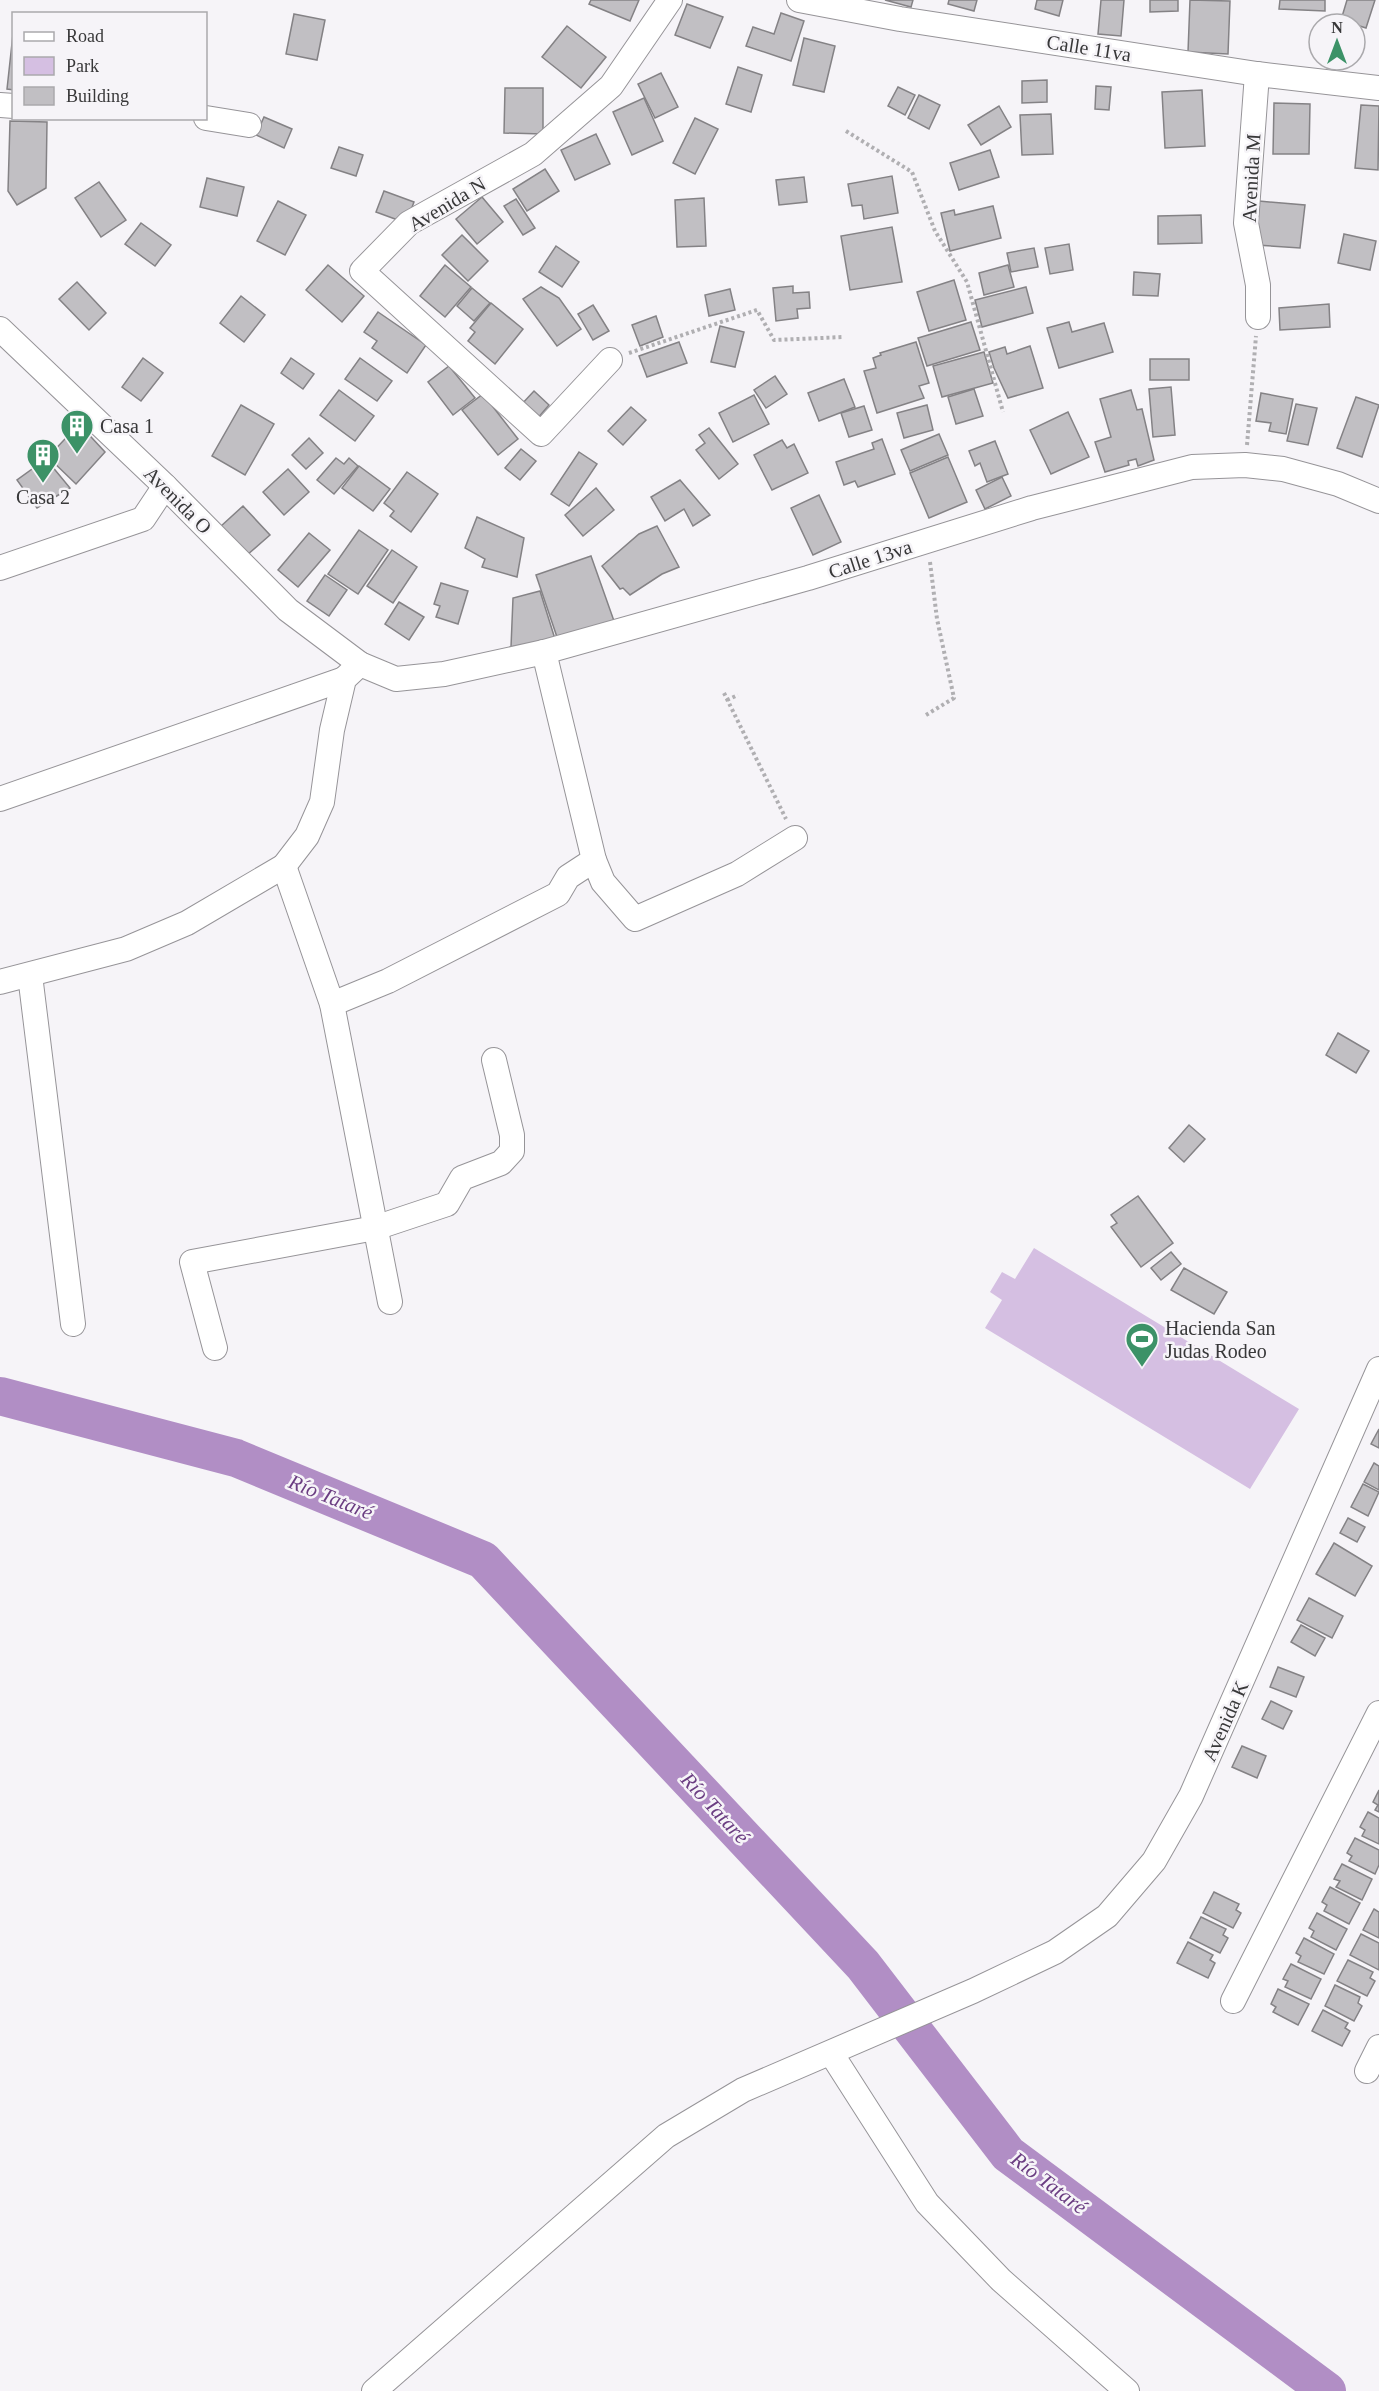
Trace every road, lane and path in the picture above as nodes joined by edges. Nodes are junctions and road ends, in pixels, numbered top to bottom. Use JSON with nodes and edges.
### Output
{"nodes":[{"id":1,"x":670,"y":0,"type":"edge"},
{"id":2,"x":799,"y":0,"type":"edge"},
{"id":3,"x":1257,"y":74,"type":"junction"},
{"id":4,"x":1379,"y":88,"type":"edge"},
{"id":5,"x":207,"y":118,"type":"edge"},
{"id":6,"x":249,"y":125,"type":"dead end"},
{"id":7,"x":846,"y":131,"type":"dead end"},
{"id":8,"x":1258,"y":317,"type":"joint"},
{"id":9,"x":3,"y":336,"type":"edge"},
{"id":10,"x":844,"y":337,"type":"dead end"},
{"id":11,"x":610,"y":360,"type":"joint"},
{"id":12,"x":1003,"y":412,"type":"dead end"},
{"id":13,"x":1245,"y":465,"type":"junction"},
{"id":14,"x":165,"y":486,"type":"junction"},
{"id":15,"x":1379,"y":501,"type":"edge"},
{"id":16,"x":924,"y":541,"type":"junction"},
{"id":17,"x":0,"y":568,"type":"edge"},
{"id":18,"x":543,"y":652,"type":"junction"},
{"id":19,"x":352,"y":671,"type":"junction"},
{"id":20,"x":724,"y":693,"type":"dead end"},
{"id":21,"x":738,"y":695,"type":"dead end"},
{"id":22,"x":727,"y":700,"type":"junction"},
{"id":23,"x":926,"y":716,"type":"dead end"},
{"id":24,"x":0,"y":799,"type":"edge"},
{"id":25,"x":795,"y":838,"type":"joint"},
{"id":26,"x":594,"y":860,"type":"junction"},
{"id":27,"x":284,"y":866,"type":"junction"},
{"id":28,"x":30,"y":975,"type":"junction"},
{"id":29,"x":0,"y":982,"type":"edge"},
{"id":30,"x":332,"y":1004,"type":"junction"},
{"id":31,"x":494,"y":1060,"type":"dead end"},
{"id":32,"x":375,"y":1228,"type":"junction"},
{"id":33,"x":390,"y":1302,"type":"dead end"},
{"id":34,"x":74,"y":1324,"type":"dead end"},
{"id":35,"x":214,"y":1348,"type":"dead end"},
{"id":36,"x":1379,"y":1369,"type":"edge"},
{"id":37,"x":1379,"y":1713,"type":"edge"},
{"id":38,"x":1233,"y":2001,"type":"dead end"},
{"id":39,"x":1379,"y":2047,"type":"edge"},
{"id":40,"x":831,"y":2053,"type":"junction"},
{"id":41,"x":1367,"y":2071,"type":"dead end"},
{"id":42,"x":374,"y":2391,"type":"edge"},
{"id":43,"x":1127,"y":2391,"type":"edge"}],
"edges":[{"from":1,"to":11,"type":"street","name":"Avenida N"},
{"from":2,"to":3,"type":"street","name":"Calle 11va"},
{"from":3,"to":4,"type":"street","name":"Calle 11va"},
{"from":3,"to":8,"type":"street","name":"Avenida M"},
{"from":5,"to":6,"type":"street"},
{"from":7,"to":12,"type":"path"},
{"from":8,"to":13,"type":"path"},
{"from":9,"to":14,"type":"street","name":"Avenida O"},
{"from":10,"to":11,"type":"path"},
{"from":13,"to":15,"type":"street","name":"Calle 13va"},
{"from":13,"to":16,"type":"street","name":"Calle 13va"},
{"from":14,"to":17,"type":"street"},
{"from":14,"to":19,"type":"street","name":"Avenida O"},
{"from":16,"to":18,"type":"street","name":"Calle 13va"},
{"from":16,"to":23,"type":"path"},
{"from":18,"to":19,"type":"street","name":"Calle 13va"},
{"from":18,"to":26,"type":"street"},
{"from":19,"to":24,"type":"street"},
{"from":19,"to":27,"type":"street"},
{"from":20,"to":22,"type":"path"},
{"from":21,"to":22,"type":"path"},
{"from":22,"to":25,"type":"path"},
{"from":25,"to":26,"type":"street"},
{"from":26,"to":30,"type":"street"},
{"from":27,"to":28,"type":"street"},
{"from":27,"to":30,"type":"street"},
{"from":28,"to":29,"type":"street"},
{"from":28,"to":34,"type":"street"},
{"from":30,"to":32,"type":"street"},
{"from":31,"to":32,"type":"street"},
{"from":32,"to":33,"type":"street"},
{"from":32,"to":35,"type":"street"},
{"from":36,"to":40,"type":"street","name":"Avenida K"},
{"from":37,"to":38,"type":"street"},
{"from":39,"to":41,"type":"street"},
{"from":40,"to":42,"type":"street","name":"Avenida K"},
{"from":40,"to":43,"type":"street"}]}
